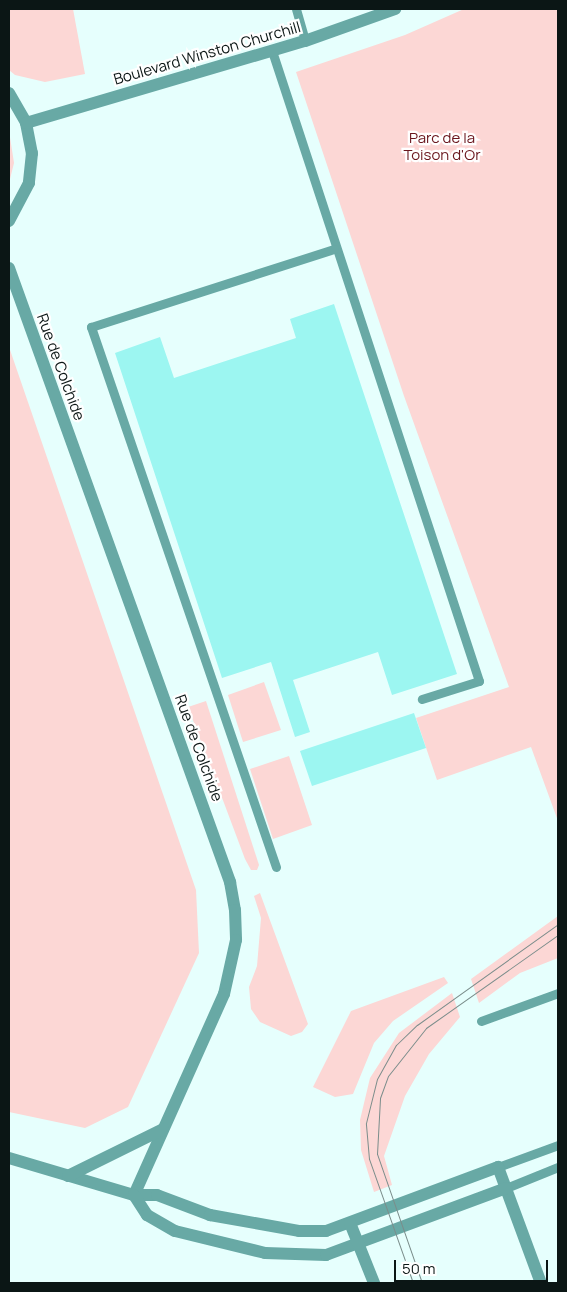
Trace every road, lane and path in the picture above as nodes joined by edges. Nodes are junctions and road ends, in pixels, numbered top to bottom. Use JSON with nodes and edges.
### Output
{"nodes":[{"id":1,"x":296,"y":9,"type":"edge"},
{"id":2,"x":395,"y":9,"type":"edge"},
{"id":3,"x":305,"y":42,"type":"junction"},
{"id":4,"x":272,"y":52,"type":"junction"},
{"id":5,"x":9,"y":93,"type":"edge"},
{"id":6,"x":26,"y":123,"type":"junction"},
{"id":7,"x":9,"y":221,"type":"edge"},
{"id":8,"x":334,"y":249,"type":"junction"},
{"id":9,"x":9,"y":268,"type":"edge"},
{"id":10,"x":9,"y":292,"type":"edge"},
{"id":11,"x":24,"y":311,"type":"junction"},
{"id":12,"x":422,"y":699,"type":"dead end"},
{"id":13,"x":276,"y":867,"type":"dead end"},
{"id":14,"x":558,"y":993,"type":"edge"},
{"id":15,"x":481,"y":1021,"type":"dead end"},
{"id":16,"x":162,"y":1129,"type":"junction"},
{"id":17,"x":558,"y":1145,"type":"edge"},
{"id":18,"x":9,"y":1158,"type":"edge"},
{"id":19,"x":498,"y":1167,"type":"junction"},
{"id":20,"x":558,"y":1167,"type":"edge"},
{"id":21,"x":68,"y":1176,"type":"junction"},
{"id":22,"x":506,"y":1188,"type":"junction"},
{"id":23,"x":134,"y":1195,"type":"junction"},
{"id":24,"x":350,"y":1222,"type":"junction"},
{"id":25,"x":358,"y":1244,"type":"junction"},
{"id":26,"x":374,"y":1283,"type":"edge"},
{"id":27,"x":541,"y":1283,"type":"edge"}],
"edges":[{"from":1,"to":3,"type":"lane"},
{"from":2,"to":3,"type":"street","name":"Boulevard Winston Churchill"},
{"from":3,"to":4,"type":"street","name":"Boulevard Winston Churchill"},
{"from":4,"to":6,"type":"street","name":"Boulevard Winston Churchill"},
{"from":4,"to":8,"type":"lane"},
{"from":5,"to":6,"type":"street"},
{"from":6,"to":7,"type":"street"},
{"from":8,"to":12,"type":"lane"},
{"from":8,"to":13,"type":"lane"},
{"from":9,"to":11,"type":"street","name":"Rue de Colchide"},
{"from":10,"to":11,"type":"street","name":"Rue de Colchide"},
{"from":11,"to":16,"type":"street","name":"Rue de Colchide"},
{"from":14,"to":15,"type":"lane"},
{"from":16,"to":21,"type":"street"},
{"from":16,"to":23,"type":"street","name":"Rue de Colchide"},
{"from":17,"to":19,"type":"lane"},
{"from":18,"to":21,"type":"street"},
{"from":19,"to":22,"type":"street"},
{"from":19,"to":24,"type":"street"},
{"from":20,"to":22,"type":"lane"},
{"from":21,"to":23,"type":"street"},
{"from":22,"to":25,"type":"street"},
{"from":22,"to":27,"type":"street"},
{"from":23,"to":24,"type":"street"},
{"from":23,"to":25,"type":"street"},
{"from":24,"to":25,"type":"street"},
{"from":25,"to":26,"type":"street"}]}
